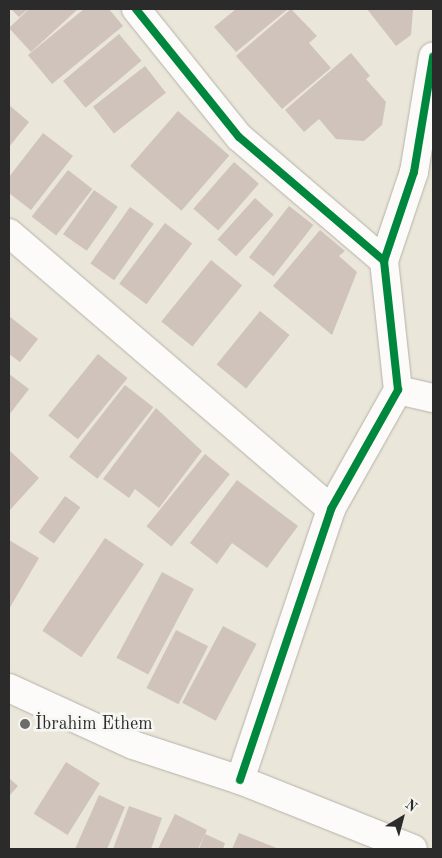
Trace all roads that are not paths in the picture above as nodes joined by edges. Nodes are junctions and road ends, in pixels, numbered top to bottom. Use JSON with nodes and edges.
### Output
{"nodes":[{"id":1,"x":136,"y":9,"type":"edge"},
{"id":2,"x":433,"y":57,"type":"edge"},
{"id":3,"x":424,"y":172,"type":"edge"},
{"id":4,"x":9,"y":233,"type":"edge"},
{"id":5,"x":384,"y":261,"type":"junction"},
{"id":6,"x":398,"y":390,"type":"junction"},
{"id":7,"x":433,"y":398,"type":"edge"},
{"id":8,"x":331,"y":509,"type":"junction"},
{"id":9,"x":9,"y":688,"type":"edge"},
{"id":10,"x":240,"y":780,"type":"junction"},
{"id":11,"x":413,"y":849,"type":"edge"}],
"edges":[{"from":1,"to":5,"type":"street"},
{"from":2,"to":3,"type":"street"},
{"from":3,"to":5,"type":"street"},
{"from":4,"to":8,"type":"street"},
{"from":5,"to":6,"type":"street"},
{"from":6,"to":7,"type":"street"},
{"from":6,"to":8,"type":"street"},
{"from":8,"to":10,"type":"street"},
{"from":9,"to":10,"type":"street"},
{"from":10,"to":11,"type":"street"}]}
